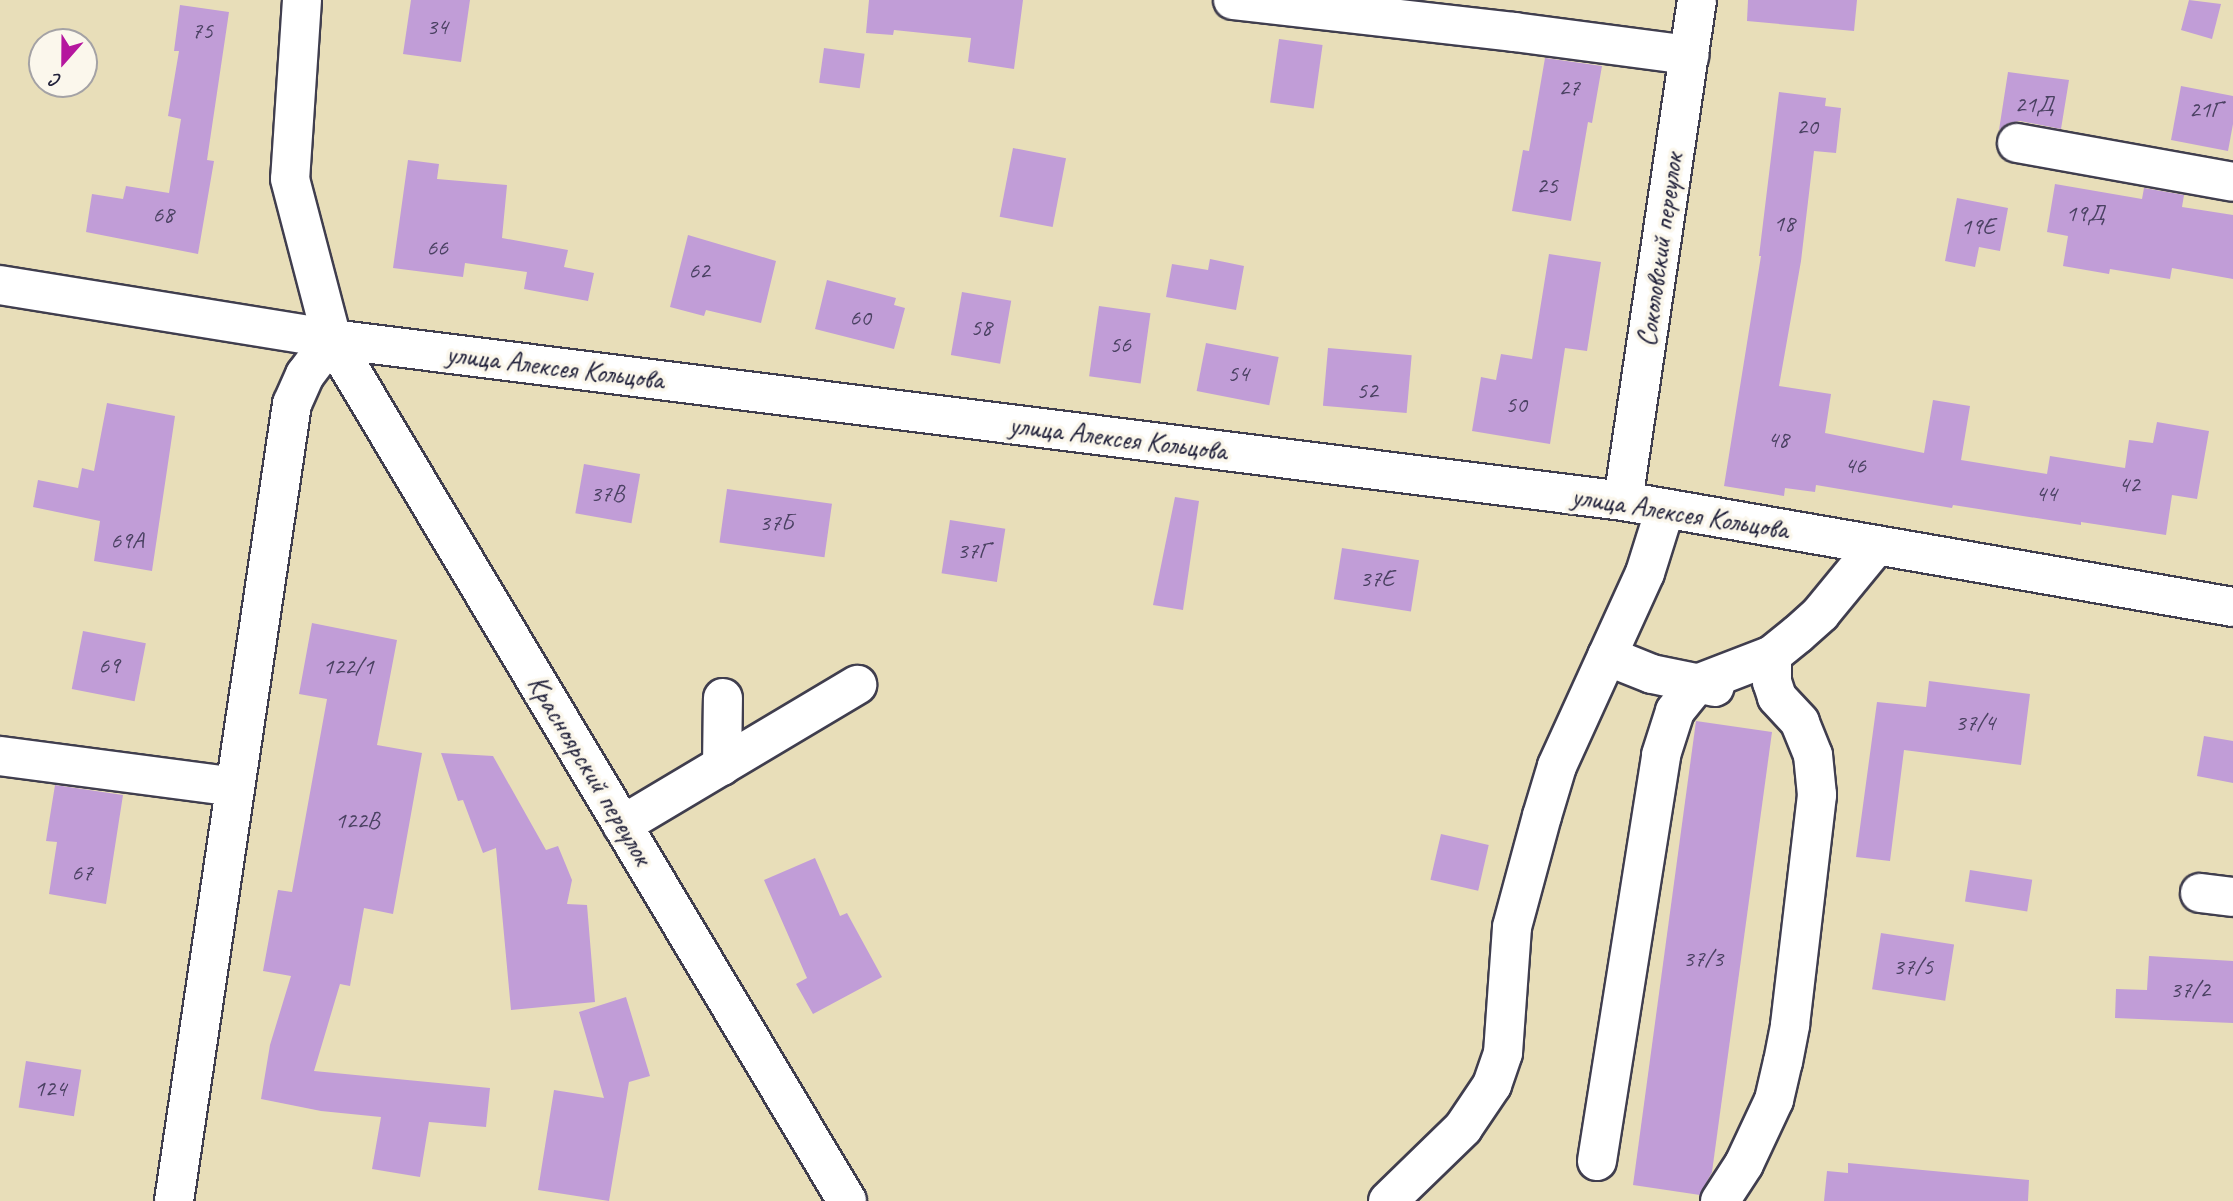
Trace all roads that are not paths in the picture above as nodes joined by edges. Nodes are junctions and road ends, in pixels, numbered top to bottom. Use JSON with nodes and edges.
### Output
{"nodes":[{"id":1,"x":302,"y":0,"type":"edge"},
{"id":2,"x":1233,"y":0,"type":"edge"},
{"id":3,"x":1697,"y":0,"type":"edge"},
{"id":4,"x":1689,"y":55,"type":"junction"},
{"id":5,"x":2017,"y":143,"type":"dead end"},
{"id":6,"x":2233,"y":182,"type":"edge"},
{"id":7,"x":0,"y":285,"type":"edge"},
{"id":8,"x":331,"y":340,"type":"junction"},
{"id":9,"x":1623,"y":500,"type":"junction"},
{"id":10,"x":1665,"y":509,"type":"junction"},
{"id":11,"x":1876,"y":546,"type":"junction"},
{"id":12,"x":2233,"y":607,"type":"edge"},
{"id":13,"x":1607,"y":656,"type":"junction"},
{"id":14,"x":1772,"y":656,"type":"junction"},
{"id":15,"x":1697,"y":684,"type":"junction"},
{"id":16,"x":858,"y":685,"type":"dead end"},
{"id":17,"x":1777,"y":697,"type":"junction"},
{"id":18,"x":723,"y":698,"type":"dead end"},
{"id":19,"x":0,"y":756,"type":"edge"},
{"id":20,"x":722,"y":766,"type":"junction"},
{"id":21,"x":235,"y":787,"type":"junction"},
{"id":22,"x":622,"y":825,"type":"junction"},
{"id":23,"x":1597,"y":1161,"type":"dead end"},
{"id":24,"x":174,"y":1201,"type":"edge"},
{"id":25,"x":848,"y":1201,"type":"edge"},
{"id":26,"x":1388,"y":1201,"type":"edge"},
{"id":27,"x":1720,"y":1201,"type":"edge"}],
"edges":[{"from":1,"to":8,"type":"street","name":"Красноярский переулок"},
{"from":2,"to":4,"type":"street"},
{"from":3,"to":4,"type":"street","name":"Соколовский переулок"},
{"from":4,"to":9,"type":"street","name":"Соколовский переулок"},
{"from":5,"to":6,"type":"street"},
{"from":7,"to":8,"type":"street","name":"улица Алексея Кольцова"},
{"from":8,"to":9,"type":"street","name":"улица Алексея Кольцова"},
{"from":8,"to":21,"type":"street"},
{"from":8,"to":22,"type":"street","name":"Красноярский переулок"},
{"from":9,"to":10,"type":"street","name":"улица Алексея Кольцова"},
{"from":10,"to":11,"type":"street","name":"улица Алексея Кольцова"},
{"from":10,"to":13,"type":"street"},
{"from":11,"to":12,"type":"street","name":"улица Алексея Кольцова"},
{"from":11,"to":14,"type":"street"},
{"from":13,"to":15,"type":"street"},
{"from":13,"to":26,"type":"street"},
{"from":14,"to":15,"type":"street"},
{"from":14,"to":17,"type":"street"},
{"from":15,"to":17,"type":"street"},
{"from":15,"to":23,"type":"street"},
{"from":16,"to":20,"type":"street"},
{"from":17,"to":27,"type":"street"},
{"from":18,"to":20,"type":"street"},
{"from":19,"to":21,"type":"street"},
{"from":20,"to":22,"type":"street"},
{"from":21,"to":24,"type":"street"},
{"from":22,"to":25,"type":"street","name":"Красноярский переулок"}]}
